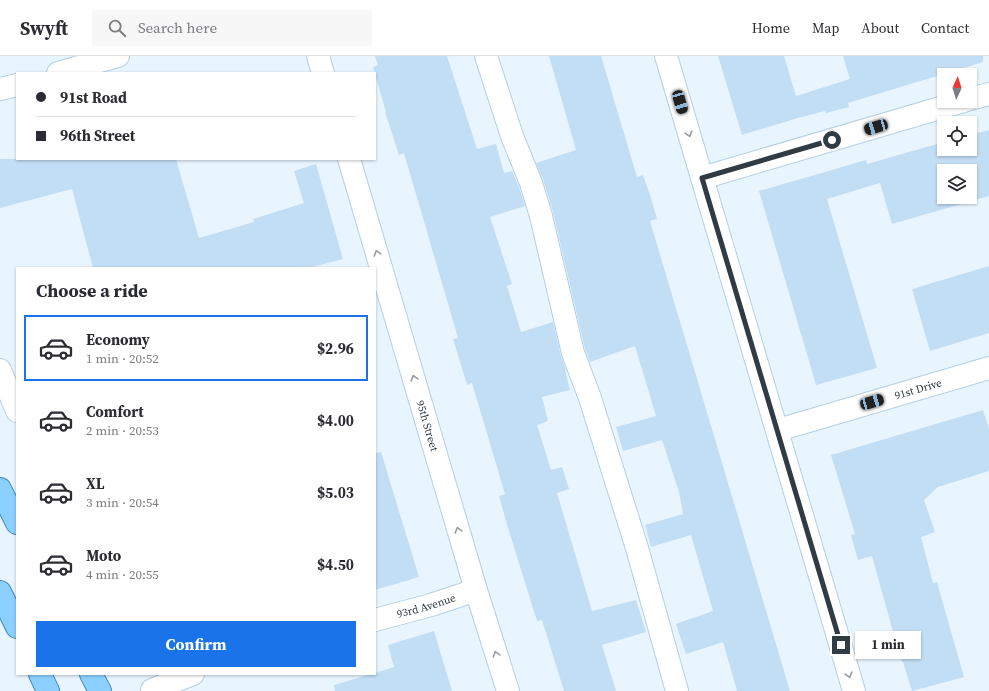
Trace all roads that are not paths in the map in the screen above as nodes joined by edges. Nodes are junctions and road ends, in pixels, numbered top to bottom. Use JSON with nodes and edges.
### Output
{"nodes":[{"id":1,"x":118,"y":56,"type":"edge"},
{"id":2,"x":318,"y":56,"type":"edge"},
{"id":3,"x":486,"y":56,"type":"edge"},
{"id":4,"x":666,"y":56,"type":"edge"},
{"id":5,"x":62,"y":72,"type":"edge"},
{"id":6,"x":323,"y":72,"type":"edge"},
{"id":7,"x":16,"y":85,"type":"edge"},
{"id":8,"x":0,"y":89,"type":"edge"},
{"id":9,"x":989,"y":94,"type":"edge"},
{"id":10,"x":977,"y":97,"type":"edge"},
{"id":11,"x":940,"y":108,"type":"edge"},
{"id":12,"x":348,"y":160,"type":"edge"},
{"id":13,"x":702,"y":178,"type":"junction"},
{"id":14,"x":375,"y":267,"type":"edge"},
{"id":15,"x":376,"y":271,"type":"edge"},
{"id":16,"x":382,"y":295,"type":"edge"},
{"id":17,"x":989,"y":368,"type":"edge"},
{"id":18,"x":0,"y":370,"type":"edge"},
{"id":19,"x":15,"y":402,"type":"edge"},
{"id":20,"x":778,"y":430,"type":"junction"},
{"id":21,"x":0,"y":489,"type":"edge"},
{"id":22,"x":16,"y":521,"type":"edge"},
{"id":23,"x":476,"y":590,"type":"junction"},
{"id":24,"x":0,"y":592,"type":"edge"},
{"id":25,"x":376,"y":620,"type":"edge"},
{"id":26,"x":16,"y":625,"type":"edge"},
{"id":27,"x":40,"y":675,"type":"edge"},
{"id":28,"x":92,"y":675,"type":"edge"},
{"id":29,"x":189,"y":675,"type":"edge"},
{"id":30,"x":150,"y":685,"type":"edge"},
{"id":31,"x":48,"y":691,"type":"edge"},
{"id":32,"x":100,"y":691,"type":"edge"},
{"id":33,"x":508,"y":691,"type":"edge"},
{"id":34,"x":677,"y":691,"type":"edge"},
{"id":35,"x":854,"y":691,"type":"edge"}],
"edges":[{"from":1,"to":5,"type":"street"},
{"from":2,"to":6,"type":"street"},
{"from":3,"to":34,"type":"street"},
{"from":4,"to":13,"type":"street","one_way":true},
{"from":7,"to":8,"type":"street"},
{"from":9,"to":10,"type":"street"},
{"from":11,"to":13,"type":"street"},
{"from":14,"to":12,"type":"street","name":"95th Street","one_way":true},
{"from":13,"to":20,"type":"street"},
{"from":16,"to":15,"type":"street","name":"95th Street","one_way":true},
{"from":23,"to":16,"type":"street","name":"95th Street","one_way":true},
{"from":17,"to":20,"type":"street","name":"91st Drive"},
{"from":18,"to":19,"type":"street"},
{"from":20,"to":35,"type":"street","one_way":true},
{"from":21,"to":22,"type":"main road"},
{"from":23,"to":25,"type":"street","name":"93rd Avenue"},
{"from":33,"to":23,"type":"street","name":"95th Street","one_way":true},
{"from":24,"to":26,"type":"main road"},
{"from":27,"to":31,"type":"main road"},
{"from":28,"to":32,"type":"main road"},
{"from":29,"to":30,"type":"street"}]}
